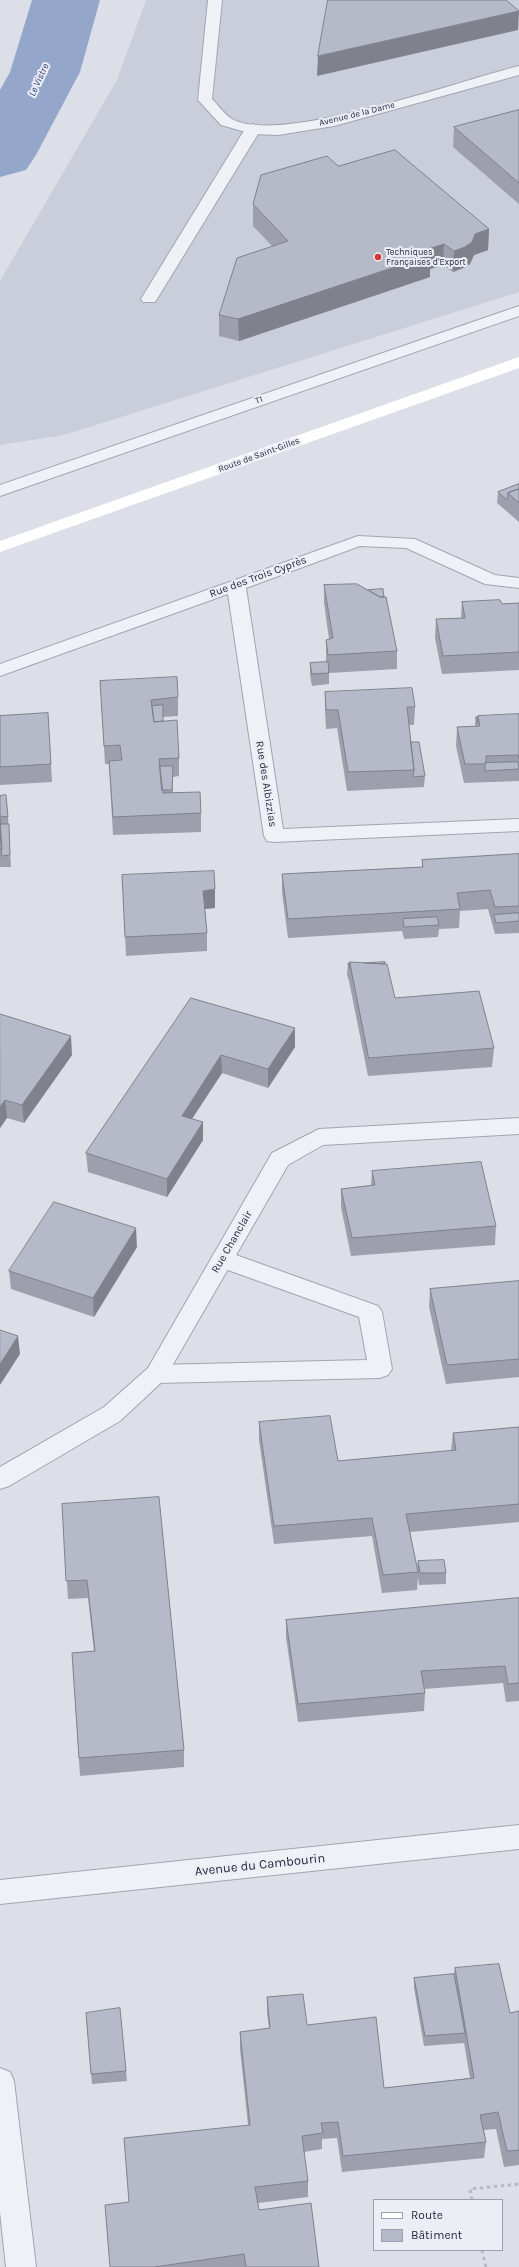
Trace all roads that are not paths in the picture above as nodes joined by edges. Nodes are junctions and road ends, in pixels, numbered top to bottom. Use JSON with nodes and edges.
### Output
{"nodes":[{"id":1,"x":214,"y":0,"type":"edge"},
{"id":2,"x":519,"y":70,"type":"edge"},
{"id":3,"x":253,"y":129,"type":"junction"},
{"id":4,"x":149,"y":299,"type":"dead end"},
{"id":5,"x":519,"y":311,"type":"edge"},
{"id":6,"x":519,"y":362,"type":"edge"},
{"id":7,"x":0,"y":491,"type":"edge"},
{"id":8,"x":0,"y":547,"type":"edge"},
{"id":9,"x":519,"y":583,"type":"edge"},
{"id":10,"x":236,"y":585,"type":"junction"},
{"id":11,"x":0,"y":670,"type":"edge"},
{"id":12,"x":519,"y":825,"type":"edge"},
{"id":13,"x":519,"y":1126,"type":"edge"},
{"id":14,"x":222,"y":1259,"type":"junction"},
{"id":15,"x":156,"y":1374,"type":"junction"},
{"id":16,"x":0,"y":1479,"type":"edge"},
{"id":17,"x":519,"y":1837,"type":"edge"},
{"id":18,"x":0,"y":1892,"type":"edge"},
{"id":19,"x":0,"y":2081,"type":"edge"},
{"id":20,"x":21,"y":2267,"type":"edge"}],
"edges":[{"from":1,"to":3,"type":"street","name":"Avenue de la Dame"},
{"from":2,"to":3,"type":"street","name":"Avenue de la Dame"},
{"from":3,"to":4,"type":"street"},
{"from":5,"to":7,"type":"street","name":"T1","number":"T1"},
{"from":6,"to":8,"type":"main road","name":"Route de Saint-Gilles"},
{"from":9,"to":10,"type":"street","name":"Rue des Trois Cyprès"},
{"from":10,"to":11,"type":"street","name":"Rue des Trois Cyprès"},
{"from":10,"to":12,"type":"street","name":"Rue des Albizzias"},
{"from":13,"to":14,"type":"street","name":"Rue Chanclair"},
{"from":14,"to":15,"type":"street","name":"Rue Chanclair"},
{"from":14,"to":15,"type":"street"},
{"from":15,"to":16,"type":"street","name":"Rue Chanclair"},
{"from":17,"to":18,"type":"street","name":"Avenue du Cambourin"},
{"from":19,"to":20,"type":"street"}]}
